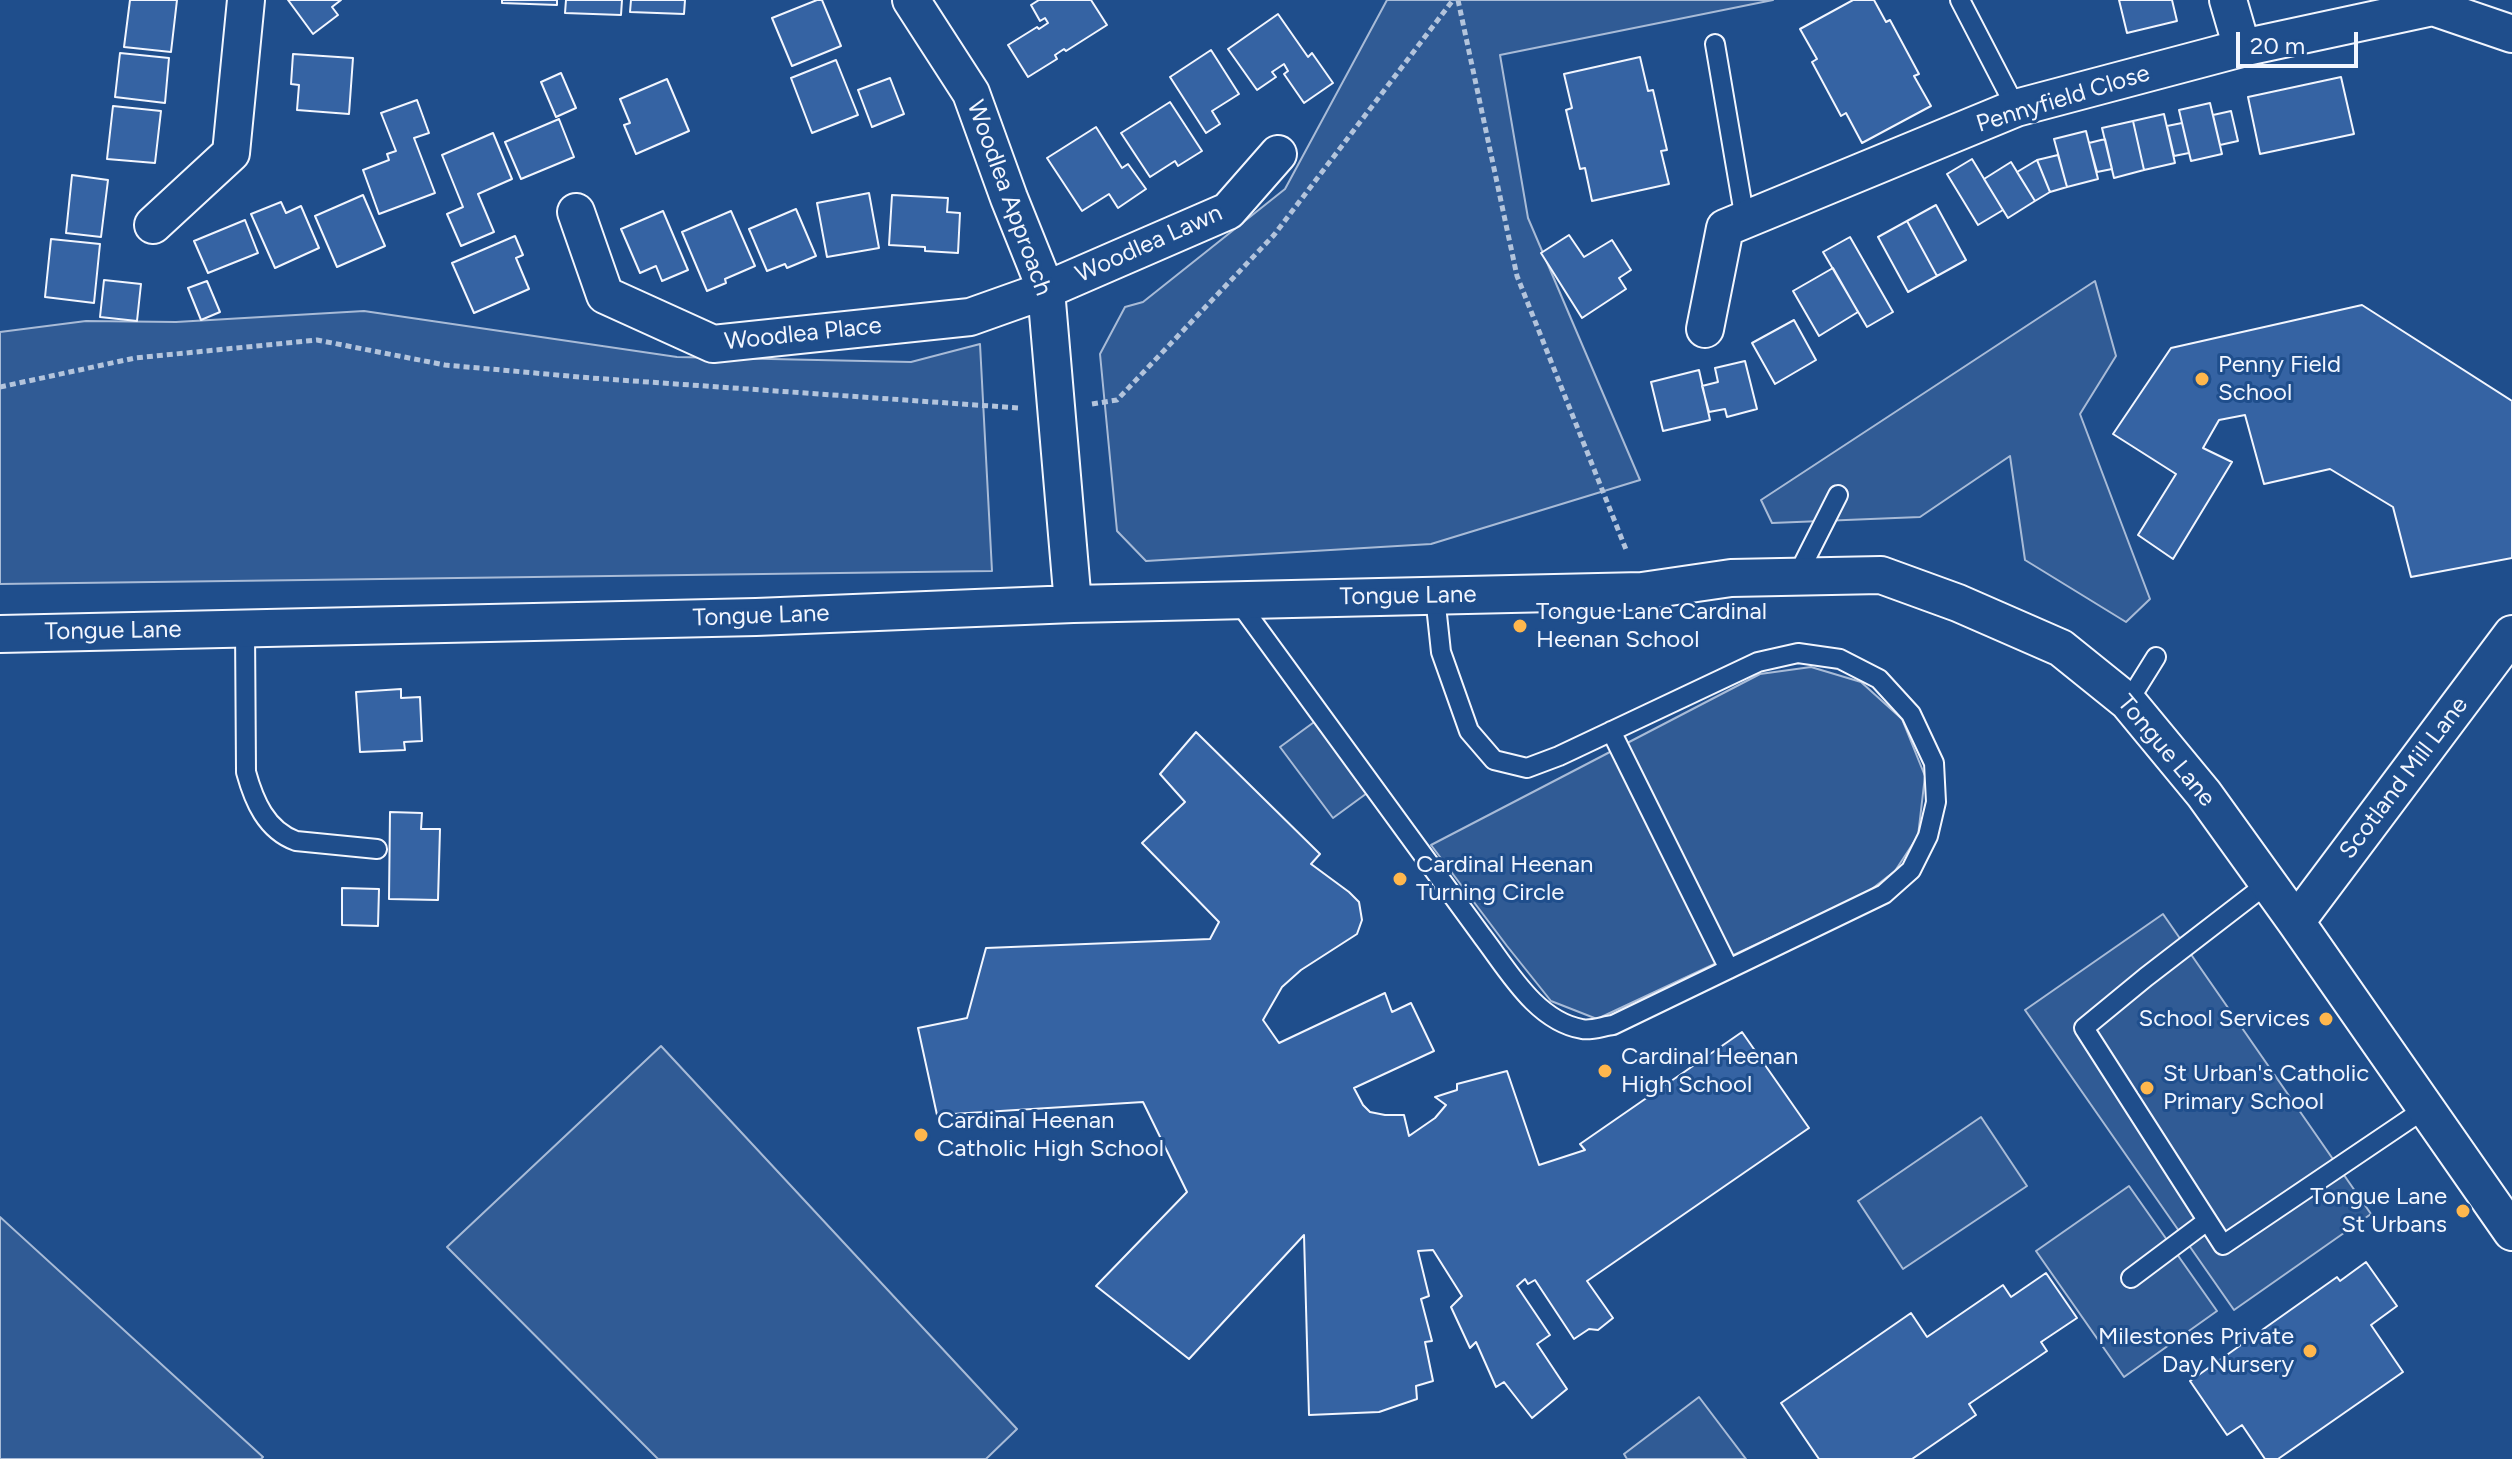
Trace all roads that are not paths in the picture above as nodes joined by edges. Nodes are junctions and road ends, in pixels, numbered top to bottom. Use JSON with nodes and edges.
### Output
{"nodes":[{"id":1,"x":246,"y":0,"type":"edge"},
{"id":2,"x":911,"y":0,"type":"edge"},
{"id":3,"x":1960,"y":0,"type":"edge"},
{"id":4,"x":2228,"y":0,"type":"edge"},
{"id":5,"x":2512,"y":34,"type":"edge"},
{"id":6,"x":1715,"y":44,"type":"dead end"},
{"id":7,"x":2242,"y":48,"type":"junction"},
{"id":8,"x":2016,"y":108,"type":"junction"},
{"id":9,"x":1278,"y":154,"type":"dead end"},
{"id":10,"x":576,"y":212,"type":"dead end"},
{"id":11,"x":1745,"y":220,"type":"junction"},
{"id":12,"x":153,"y":225,"type":"dead end"},
{"id":13,"x":1046,"y":290,"type":"junction"},
{"id":14,"x":1705,"y":329,"type":"dead end"},
{"id":15,"x":1838,"y":495,"type":"dead end"},
{"id":16,"x":1797,"y":576,"type":"junction"},
{"id":17,"x":1435,"y":596,"type":"junction"},
{"id":18,"x":1237,"y":600,"type":"junction"},
{"id":19,"x":1073,"y":604,"type":"junction"},
{"id":20,"x":245,"y":628,"type":"junction"},
{"id":21,"x":0,"y":634,"type":"edge"},
{"id":22,"x":2512,"y":634,"type":"edge"},
{"id":23,"x":2156,"y":657,"type":"dead end"},
{"id":24,"x":2128,"y":702,"type":"junction"},
{"id":25,"x":1611,"y":731,"type":"junction"},
{"id":26,"x":377,"y":849,"type":"dead end"},
{"id":27,"x":2268,"y":883,"type":"junction"},
{"id":28,"x":2296,"y":922,"type":"junction"},
{"id":29,"x":1729,"y":969,"type":"junction"},
{"id":30,"x":2426,"y":1108,"type":"junction"},
{"id":31,"x":2207,"y":1221,"type":"junction"},
{"id":32,"x":2512,"y":1232,"type":"edge"},
{"id":33,"x":2131,"y":1278,"type":"dead end"}],
"edges":[{"from":1,"to":12,"type":"street"},
{"from":2,"to":13,"type":"street","name":"Woodlea Approach"},
{"from":3,"to":8,"type":"lane"},
{"from":4,"to":7,"type":"street"},
{"from":5,"to":7,"type":"street","name":"Pennyfield Close"},
{"from":6,"to":11,"type":"lane"},
{"from":7,"to":8,"type":"street","name":"Pennyfield Close"},
{"from":8,"to":11,"type":"street","name":"Pennyfield Close"},
{"from":9,"to":13,"type":"street","name":"Woodlea Lawn"},
{"from":10,"to":13,"type":"street","name":"Woodlea Place"},
{"from":11,"to":14,"type":"street","name":"Pennyfield Close"},
{"from":13,"to":19,"type":"street","name":"Woodlea Approach"},
{"from":15,"to":16,"type":"lane"},
{"from":16,"to":17,"type":"street","name":"Tongue Lane"},
{"from":16,"to":24,"type":"street","name":"Tongue Lane"},
{"from":17,"to":18,"type":"street","name":"Tongue Lane"},
{"from":17,"to":25,"type":"lane"},
{"from":18,"to":19,"type":"street","name":"Tongue Lane"},
{"from":18,"to":29,"type":"lane"},
{"from":19,"to":20,"type":"street","name":"Tongue Lane"},
{"from":20,"to":21,"type":"street","name":"Tongue Lane"},
{"from":20,"to":26,"type":"lane"},
{"from":22,"to":28,"type":"street","name":"Scotland Mill Lane"},
{"from":23,"to":24,"type":"lane"},
{"from":24,"to":27,"type":"street","name":"Tongue Lane"},
{"from":25,"to":29,"type":"lane"},
{"from":25,"to":29,"type":"lane"},
{"from":27,"to":28,"type":"street","name":"Tongue Lane"},
{"from":27,"to":31,"type":"lane"},
{"from":28,"to":30,"type":"street","name":"Tongue Lane"},
{"from":30,"to":31,"type":"lane"},
{"from":30,"to":32,"type":"street","name":"Tongue Lane"},
{"from":31,"to":33,"type":"lane"}]}
